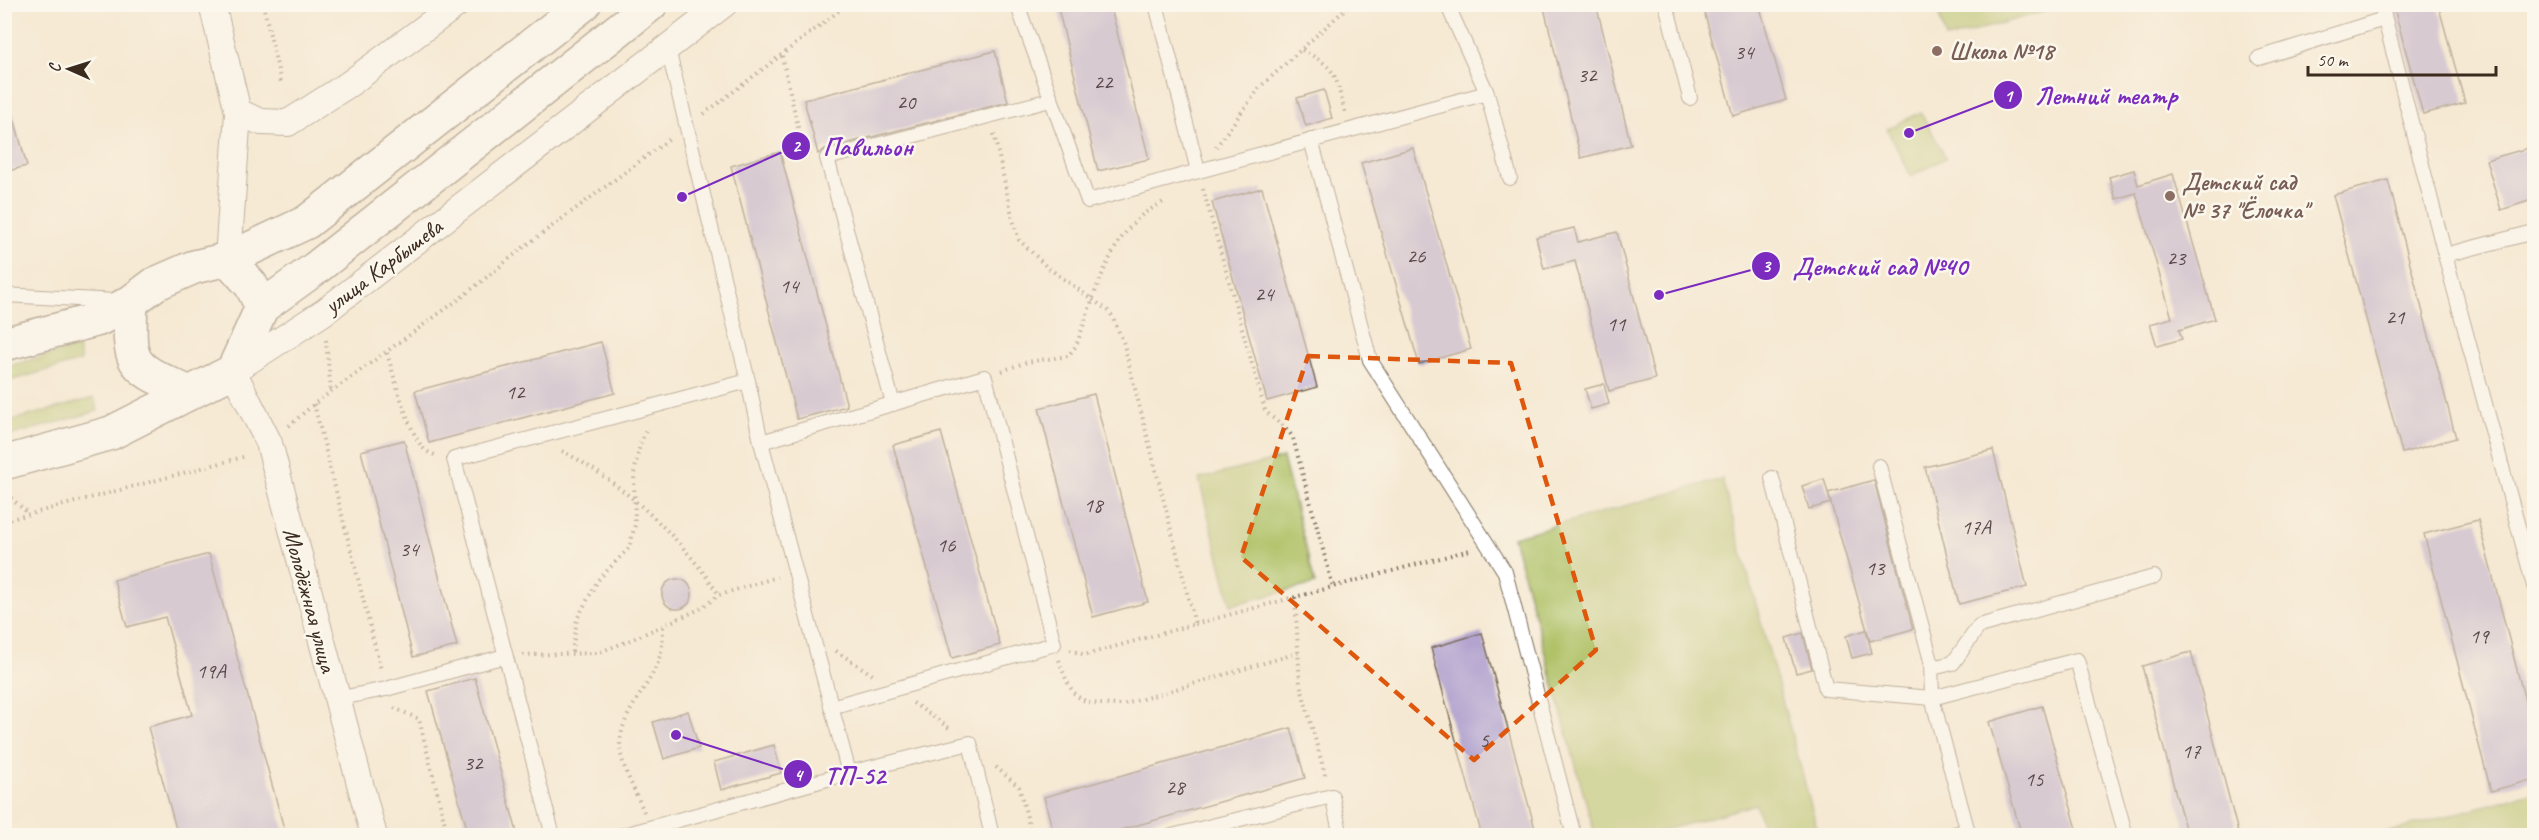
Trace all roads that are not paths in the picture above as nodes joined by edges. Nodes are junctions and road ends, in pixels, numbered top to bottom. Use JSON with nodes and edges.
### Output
{"nodes":[{"id":1,"x":212,"y":4,"type":"edge"},
{"id":2,"x":457,"y":4,"type":"edge"},
{"id":3,"x":584,"y":4,"type":"edge"},
{"id":4,"x":651,"y":4,"type":"edge"},
{"id":5,"x":724,"y":4,"type":"edge"},
{"id":6,"x":1017,"y":4,"type":"edge"},
{"id":7,"x":1155,"y":4,"type":"edge"},
{"id":8,"x":1447,"y":4,"type":"edge"},
{"id":9,"x":1666,"y":4,"type":"edge"},
{"id":10,"x":2381,"y":4,"type":"edge"},
{"id":11,"x":2385,"y":19,"type":"junction"},
{"id":12,"x":668,"y":49,"type":"junction"},
{"id":13,"x":2259,"y":58,"type":"dead end"},
{"id":14,"x":1487,"y":93,"type":"junction"},
{"id":15,"x":1690,"y":98,"type":"dead end"},
{"id":16,"x":1050,"y":100,"type":"junction"},
{"id":17,"x":238,"y":112,"type":"junction"},
{"id":18,"x":1311,"y":140,"type":"junction"},
{"id":19,"x":1198,"y":171,"type":"junction"},
{"id":20,"x":1510,"y":178,"type":"dead end"},
{"id":21,"x":2535,"y":232,"type":"edge"},
{"id":22,"x":2445,"y":255,"type":"junction"},
{"id":23,"x":228,"y":260,"type":"junction"},
{"id":24,"x":4,"y":295,"type":"edge"},
{"id":25,"x":131,"y":302,"type":"junction"},
{"id":26,"x":262,"y":307,"type":"junction"},
{"id":27,"x":4,"y":344,"type":"edge"},
{"id":28,"x":233,"y":371,"type":"junction"},
{"id":29,"x":748,"y":381,"type":"junction"},
{"id":30,"x":189,"y":393,"type":"junction"},
{"id":31,"x":893,"y":404,"type":"junction"},
{"id":32,"x":761,"y":442,"type":"junction"},
{"id":33,"x":4,"y":462,"type":"edge"},
{"id":34,"x":1879,"y":466,"type":"dead end"},
{"id":35,"x":1772,"y":478,"type":"dead end"},
{"id":36,"x":2154,"y":578,"type":"dead end"},
{"id":37,"x":2535,"y":586,"type":"edge"},
{"id":38,"x":506,"y":656,"type":"junction"},
{"id":39,"x":1932,"y":668,"type":"junction"},
{"id":40,"x":1932,"y":698,"type":"junction"},
{"id":41,"x":336,"y":699,"type":"junction"},
{"id":42,"x":831,"y":707,"type":"junction"},
{"id":43,"x":849,"y":773,"type":"junction"},
{"id":44,"x":1968,"y":833,"type":"edge"},
{"id":45,"x":374,"y":836,"type":"edge"},
{"id":46,"x":553,"y":836,"type":"edge"},
{"id":47,"x":620,"y":836,"type":"edge"},
{"id":48,"x":992,"y":836,"type":"edge"},
{"id":49,"x":1172,"y":836,"type":"edge"},
{"id":50,"x":1341,"y":836,"type":"edge"},
{"id":51,"x":1574,"y":836,"type":"edge"},
{"id":52,"x":1948,"y":836,"type":"edge"},
{"id":53,"x":2126,"y":836,"type":"edge"}],
"edges":[{"from":1,"to":17,"type":"street"},
{"from":2,"to":17,"type":"street"},
{"from":3,"to":23,"type":"street"},
{"from":4,"to":26,"type":"street","name":"улица Карбышева"},
{"from":5,"to":12,"type":"street","name":"улица Карбышева"},
{"from":6,"to":16,"type":"lane"},
{"from":7,"to":19,"type":"lane"},
{"from":8,"to":14,"type":"lane"},
{"from":9,"to":15,"type":"lane"},
{"from":10,"to":11,"type":"lane"},
{"from":11,"to":13,"type":"lane"},
{"from":11,"to":22,"type":"lane"},
{"from":12,"to":28,"type":"street","name":"улица Карбышева"},
{"from":12,"to":29,"type":"lane"},
{"from":14,"to":18,"type":"lane"},
{"from":14,"to":20,"type":"lane"},
{"from":16,"to":19,"type":"lane"},
{"from":16,"to":31,"type":"lane"},
{"from":17,"to":23,"type":"street"},
{"from":18,"to":19,"type":"lane"},
{"from":18,"to":51,"type":"lane"},
{"from":21,"to":22,"type":"lane"},
{"from":22,"to":37,"type":"lane"},
{"from":23,"to":25,"type":"street"},
{"from":23,"to":26,"type":"street"},
{"from":24,"to":25,"type":"lane"},
{"from":25,"to":27,"type":"street"},
{"from":25,"to":30,"type":"street"},
{"from":26,"to":28,"type":"street"},
{"from":28,"to":30,"type":"street","name":"улица Карбышева"},
{"from":28,"to":41,"type":"street","name":"Молодёжная улица"},
{"from":29,"to":32,"type":"lane"},
{"from":29,"to":38,"type":"lane"},
{"from":30,"to":33,"type":"street","name":"улица Карбышева"},
{"from":31,"to":32,"type":"lane"},
{"from":31,"to":42,"type":"lane"},
{"from":32,"to":42,"type":"lane"},
{"from":34,"to":39,"type":"lane"},
{"from":35,"to":40,"type":"lane"},
{"from":36,"to":39,"type":"lane"},
{"from":38,"to":41,"type":"lane"},
{"from":38,"to":46,"type":"lane"},
{"from":39,"to":40,"type":"lane"},
{"from":40,"to":44,"type":"lane"},
{"from":40,"to":53,"type":"lane"},
{"from":41,"to":45,"type":"street","name":"Молодёжная улица"},
{"from":42,"to":43,"type":"lane"},
{"from":43,"to":47,"type":"lane"},
{"from":43,"to":48,"type":"lane"},
{"from":44,"to":52,"type":"lane"},
{"from":49,"to":50,"type":"lane"}]}
